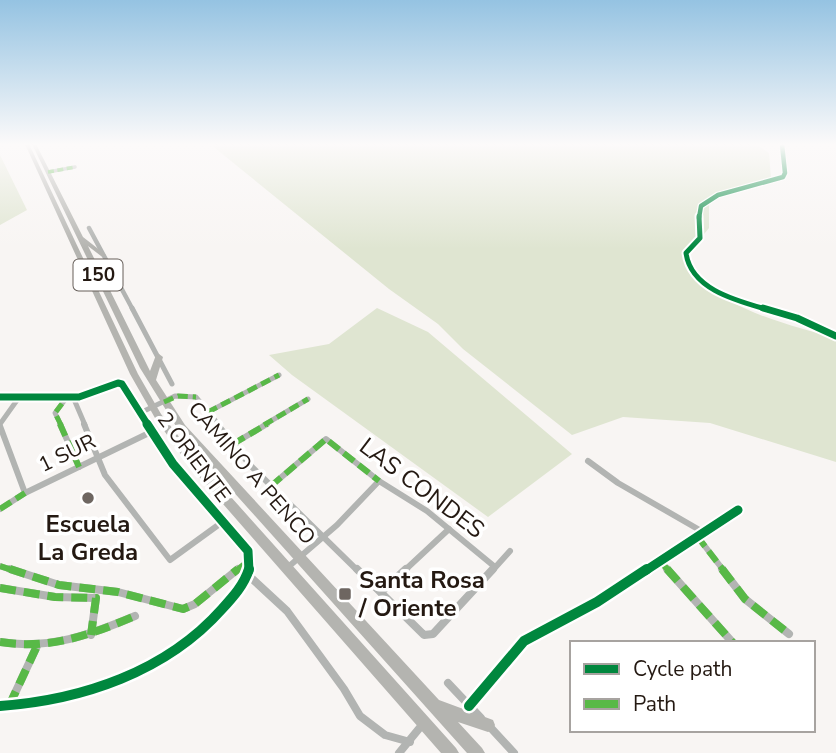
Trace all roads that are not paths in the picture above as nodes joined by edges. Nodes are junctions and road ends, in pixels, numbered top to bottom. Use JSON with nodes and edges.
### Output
{"nodes":[{"id":1,"x":43,"y":179,"type":"edge"},
{"id":2,"x":51,"y":179,"type":"edge"},
{"id":3,"x":778,"y":179,"type":"edge"},
{"id":4,"x":89,"y":228,"type":"dead end"},
{"id":5,"x":80,"y":238,"type":"junction"},
{"id":6,"x":103,"y":255,"type":"junction"},
{"id":7,"x":836,"y":336,"type":"edge"},
{"id":8,"x":159,"y":357,"type":"junction"},
{"id":9,"x":279,"y":374,"type":"dead end"},
{"id":10,"x":151,"y":381,"type":"junction"},
{"id":11,"x":172,"y":384,"type":"dead end"},
{"id":12,"x":20,"y":396,"type":"junction"},
{"id":13,"x":0,"y":397,"type":"edge"},
{"id":14,"x":70,"y":397,"type":"junction"},
{"id":15,"x":308,"y":399,"type":"dead end"},
{"id":16,"x":158,"y":404,"type":"junction"},
{"id":17,"x":208,"y":412,"type":"junction"},
{"id":18,"x":140,"y":413,"type":"junction"},
{"id":19,"x":0,"y":425,"type":"edge"},
{"id":20,"x":151,"y":432,"type":"junction"},
{"id":21,"x":233,"y":444,"type":"junction"},
{"id":22,"x":98,"y":458,"type":"junction"},
{"id":23,"x":588,"y":461,"type":"dead end"},
{"id":24,"x":79,"y":467,"type":"junction"},
{"id":25,"x":379,"y":481,"type":"junction"},
{"id":26,"x":271,"y":486,"type":"junction"},
{"id":27,"x":25,"y":493,"type":"junction"},
{"id":28,"x":0,"y":509,"type":"edge"},
{"id":29,"x":738,"y":510,"type":"dead end"},
{"id":30,"x":221,"y":523,"type":"junction"},
{"id":31,"x":449,"y":529,"type":"junction"},
{"id":32,"x":700,"y":534,"type":"junction"},
{"id":33,"x":325,"y":537,"type":"junction"},
{"id":34,"x":510,"y":551,"type":"dead end"},
{"id":35,"x":251,"y":559,"type":"junction"},
{"id":36,"x":299,"y":559,"type":"junction"},
{"id":37,"x":660,"y":561,"type":"junction"},
{"id":38,"x":0,"y":566,"type":"edge"},
{"id":39,"x":495,"y":567,"type":"junction"},
{"id":40,"x":287,"y":568,"type":"junction"},
{"id":41,"x":248,"y":575,"type":"junction"},
{"id":42,"x":0,"y":588,"type":"edge"},
{"id":43,"x":381,"y":592,"type":"junction"},
{"id":44,"x":135,"y":616,"type":"dead end"},
{"id":45,"x":789,"y":634,"type":"dead end"},
{"id":46,"x":92,"y":635,"type":"junction"},
{"id":47,"x":731,"y":641,"type":"edge"},
{"id":48,"x":0,"y":642,"type":"edge"},
{"id":49,"x":37,"y":646,"type":"junction"},
{"id":50,"x":448,"y":683,"type":"dead end"},
{"id":51,"x":4,"y":706,"type":"edge"},
{"id":52,"x":434,"y":706,"type":"junction"},
{"id":53,"x":469,"y":706,"type":"junction"},
{"id":54,"x":423,"y":722,"type":"junction"},
{"id":55,"x":488,"y":726,"type":"junction"},
{"id":56,"x":411,"y":742,"type":"junction"},
{"id":57,"x":399,"y":753,"type":"edge"},
{"id":58,"x":451,"y":753,"type":"edge"},
{"id":59,"x":477,"y":753,"type":"edge"},
{"id":60,"x":514,"y":753,"type":"edge"}],
"edges":[{"from":1,"to":16,"type":"highway","name":"CAMINO A PENCO","number":"150"},
{"from":2,"to":5,"type":"highway","name":"CAMINO A PENCO","number":"150"},
{"from":3,"to":7,"type":"street"},
{"from":4,"to":6,"type":"street"},
{"from":5,"to":6,"type":"highway"},
{"from":5,"to":10,"type":"highway","name":"CAMINO A PENCO","number":"150"},
{"from":6,"to":8,"type":"street"},
{"from":8,"to":10,"type":"highway"},
{"from":8,"to":11,"type":"street"},
{"from":9,"to":17,"type":"street"},
{"from":10,"to":16,"type":"highway","name":"CAMINO A PENCO","number":"150"},
{"from":12,"to":13,"type":"street"},
{"from":12,"to":14,"type":"street"},
{"from":12,"to":19,"type":"street"},
{"from":14,"to":18,"type":"street","name":"2 ORIENTE"},
{"from":14,"to":22,"type":"street"},
{"from":14,"to":24,"type":"street"},
{"from":15,"to":21,"type":"street"},
{"from":16,"to":17,"type":"street"},
{"from":16,"to":18,"type":"street"},
{"from":16,"to":36,"type":"highway","name":"CAMINO A PENCO","number":"150"},
{"from":16,"to":40,"type":"highway","name":"CAMINO A PENCO","number":"150"},
{"from":17,"to":21,"type":"street"},
{"from":18,"to":20,"type":"street","name":"2 ORIENTE"},
{"from":19,"to":27,"type":"street"},
{"from":20,"to":22,"type":"street","name":"1 SUR"},
{"from":20,"to":30,"type":"street","name":"2 ORIENTE"},
{"from":21,"to":26,"type":"street"},
{"from":22,"to":24,"type":"street","name":"1 SUR"},
{"from":22,"to":30,"type":"street"},
{"from":23,"to":32,"type":"street"},
{"from":24,"to":27,"type":"street","name":"1 SUR"},
{"from":25,"to":26,"type":"street","name":"LAS CONDES"},
{"from":25,"to":31,"type":"street","name":"LAS CONDES"},
{"from":25,"to":33,"type":"street"},
{"from":26,"to":33,"type":"street"},
{"from":27,"to":28,"type":"street","name":"1 SUR"},
{"from":29,"to":32,"type":"street"},
{"from":30,"to":35,"type":"street","name":"2 ORIENTE"},
{"from":31,"to":39,"type":"street","name":"LAS CONDES"},
{"from":31,"to":43,"type":"street"},
{"from":32,"to":37,"type":"street"},
{"from":32,"to":45,"type":"street"},
{"from":33,"to":36,"type":"street"},
{"from":33,"to":43,"type":"street"},
{"from":34,"to":39,"type":"street"},
{"from":35,"to":38,"type":"street"},
{"from":35,"to":41,"type":"street"},
{"from":36,"to":40,"type":"street"},
{"from":36,"to":52,"type":"highway","name":"CAMINO A PENCO","number":"150"},
{"from":37,"to":47,"type":"street"},
{"from":37,"to":53,"type":"street"},
{"from":39,"to":43,"type":"street"},
{"from":40,"to":54,"type":"highway","name":"CAMINO A PENCO","number":"150"},
{"from":41,"to":51,"type":"street"},
{"from":41,"to":56,"type":"street"},
{"from":42,"to":46,"type":"street"},
{"from":44,"to":46,"type":"street"},
{"from":46,"to":49,"type":"street"},
{"from":48,"to":49,"type":"street"},
{"from":49,"to":51,"type":"street"},
{"from":50,"to":53,"type":"street"},
{"from":52,"to":55,"type":"highway"},
{"from":52,"to":59,"type":"highway","name":"CAMINO A PENCO","number":"150"},
{"from":53,"to":55,"type":"street"},
{"from":54,"to":56,"type":"street"},
{"from":54,"to":58,"type":"highway","name":"CAMINO A PENCO","number":"150"},
{"from":55,"to":60,"type":"street"},
{"from":56,"to":57,"type":"street"}]}
